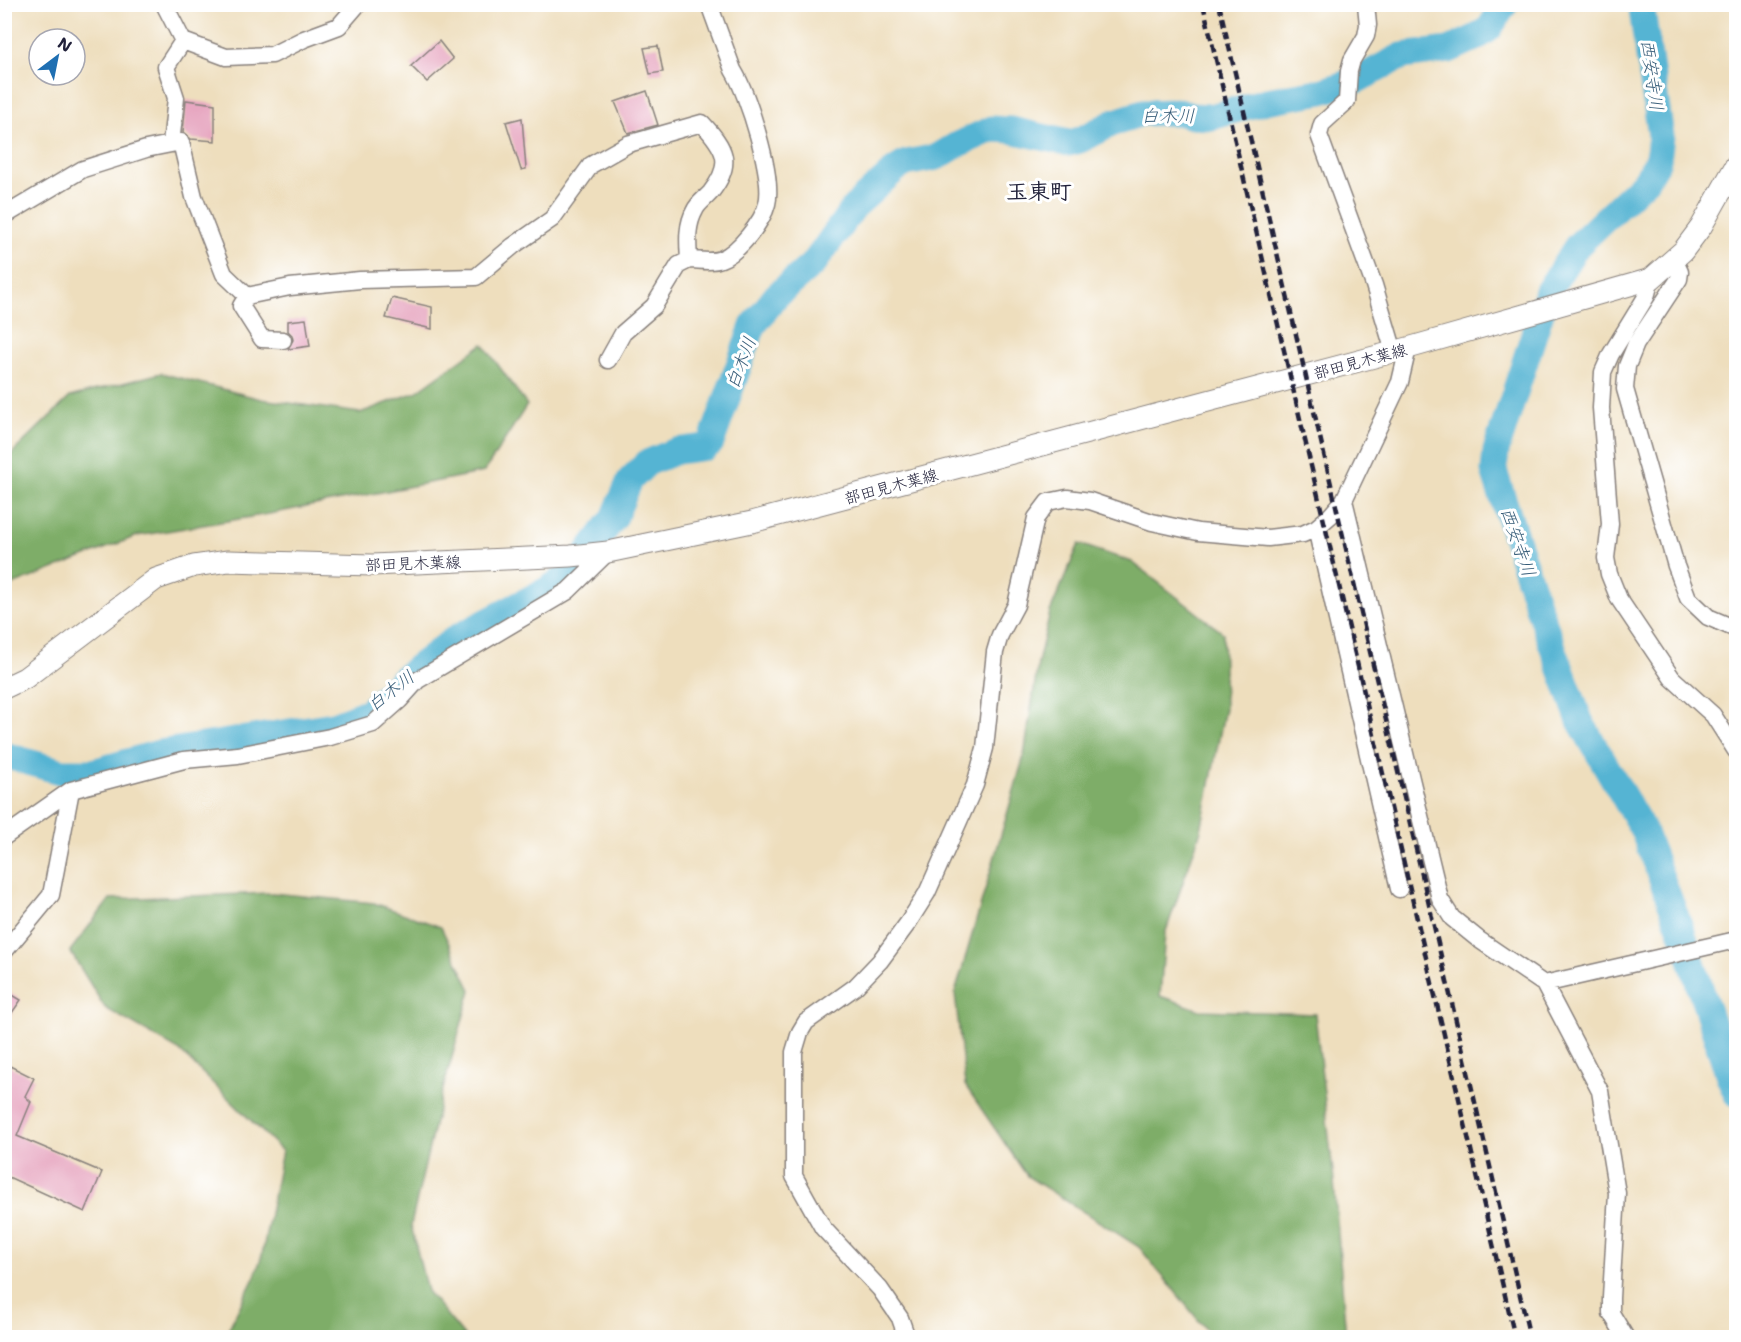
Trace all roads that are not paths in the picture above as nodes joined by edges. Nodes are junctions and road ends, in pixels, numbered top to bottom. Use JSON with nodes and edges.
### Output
{"nodes":[{"id":1,"x":164,"y":4,"type":"edge"},
{"id":2,"x":358,"y":4,"type":"edge"},
{"id":3,"x":709,"y":4,"type":"edge"},
{"id":4,"x":1366,"y":4,"type":"edge"},
{"id":5,"x":183,"y":41,"type":"junction"},
{"id":6,"x":171,"y":144,"type":"junction"},
{"id":7,"x":1737,"y":165,"type":"edge"},
{"id":8,"x":4,"y":216,"type":"edge"},
{"id":9,"x":1674,"y":259,"type":"junction"},
{"id":10,"x":689,"y":260,"type":"junction"},
{"id":11,"x":1651,"y":279,"type":"junction"},
{"id":12,"x":248,"y":296,"type":"junction"},
{"id":13,"x":283,"y":340,"type":"dead end"},
{"id":14,"x":1401,"y":350,"type":"junction"},
{"id":15,"x":608,"y":360,"type":"dead end"},
{"id":16,"x":1344,"y":500,"type":"junction"},
{"id":17,"x":1316,"y":528,"type":"junction"},
{"id":18,"x":603,"y":552,"type":"junction"},
{"id":19,"x":1737,"y":629,"type":"edge"},
{"id":20,"x":4,"y":688,"type":"edge"},
{"id":21,"x":1737,"y":751,"type":"edge"},
{"id":22,"x":71,"y":790,"type":"junction"},
{"id":23,"x":4,"y":837,"type":"edge"},
{"id":24,"x":1400,"y":889,"type":"dead end"},
{"id":25,"x":1737,"y":940,"type":"edge"},
{"id":26,"x":4,"y":952,"type":"edge"},
{"id":27,"x":1544,"y":984,"type":"junction"},
{"id":28,"x":907,"y":1338,"type":"edge"},
{"id":29,"x":1626,"y":1338,"type":"edge"}],
"edges":[{"from":1,"to":5,"type":"street"},
{"from":2,"to":5,"type":"street"},
{"from":3,"to":10,"type":"street"},
{"from":4,"to":14,"type":"street"},
{"from":5,"to":6,"type":"street"},
{"from":6,"to":8,"type":"street"},
{"from":6,"to":12,"type":"street"},
{"from":7,"to":9,"type":"main road","name":"部田見木葉線"},
{"from":9,"to":11,"type":"main road","name":"部田見木葉線"},
{"from":9,"to":19,"type":"street"},
{"from":10,"to":12,"type":"street"},
{"from":10,"to":15,"type":"street"},
{"from":11,"to":14,"type":"main road","name":"部田見木葉線"},
{"from":11,"to":21,"type":"street"},
{"from":12,"to":13,"type":"street"},
{"from":14,"to":16,"type":"street"},
{"from":14,"to":18,"type":"main road","name":"部田見木葉線"},
{"from":16,"to":17,"type":"street"},
{"from":16,"to":27,"type":"street"},
{"from":17,"to":24,"type":"street"},
{"from":17,"to":28,"type":"street"},
{"from":18,"to":20,"type":"main road","name":"部田見木葉線"},
{"from":18,"to":22,"type":"street"},
{"from":22,"to":23,"type":"street"},
{"from":22,"to":26,"type":"street"},
{"from":25,"to":27,"type":"street"},
{"from":27,"to":29,"type":"street"}]}
